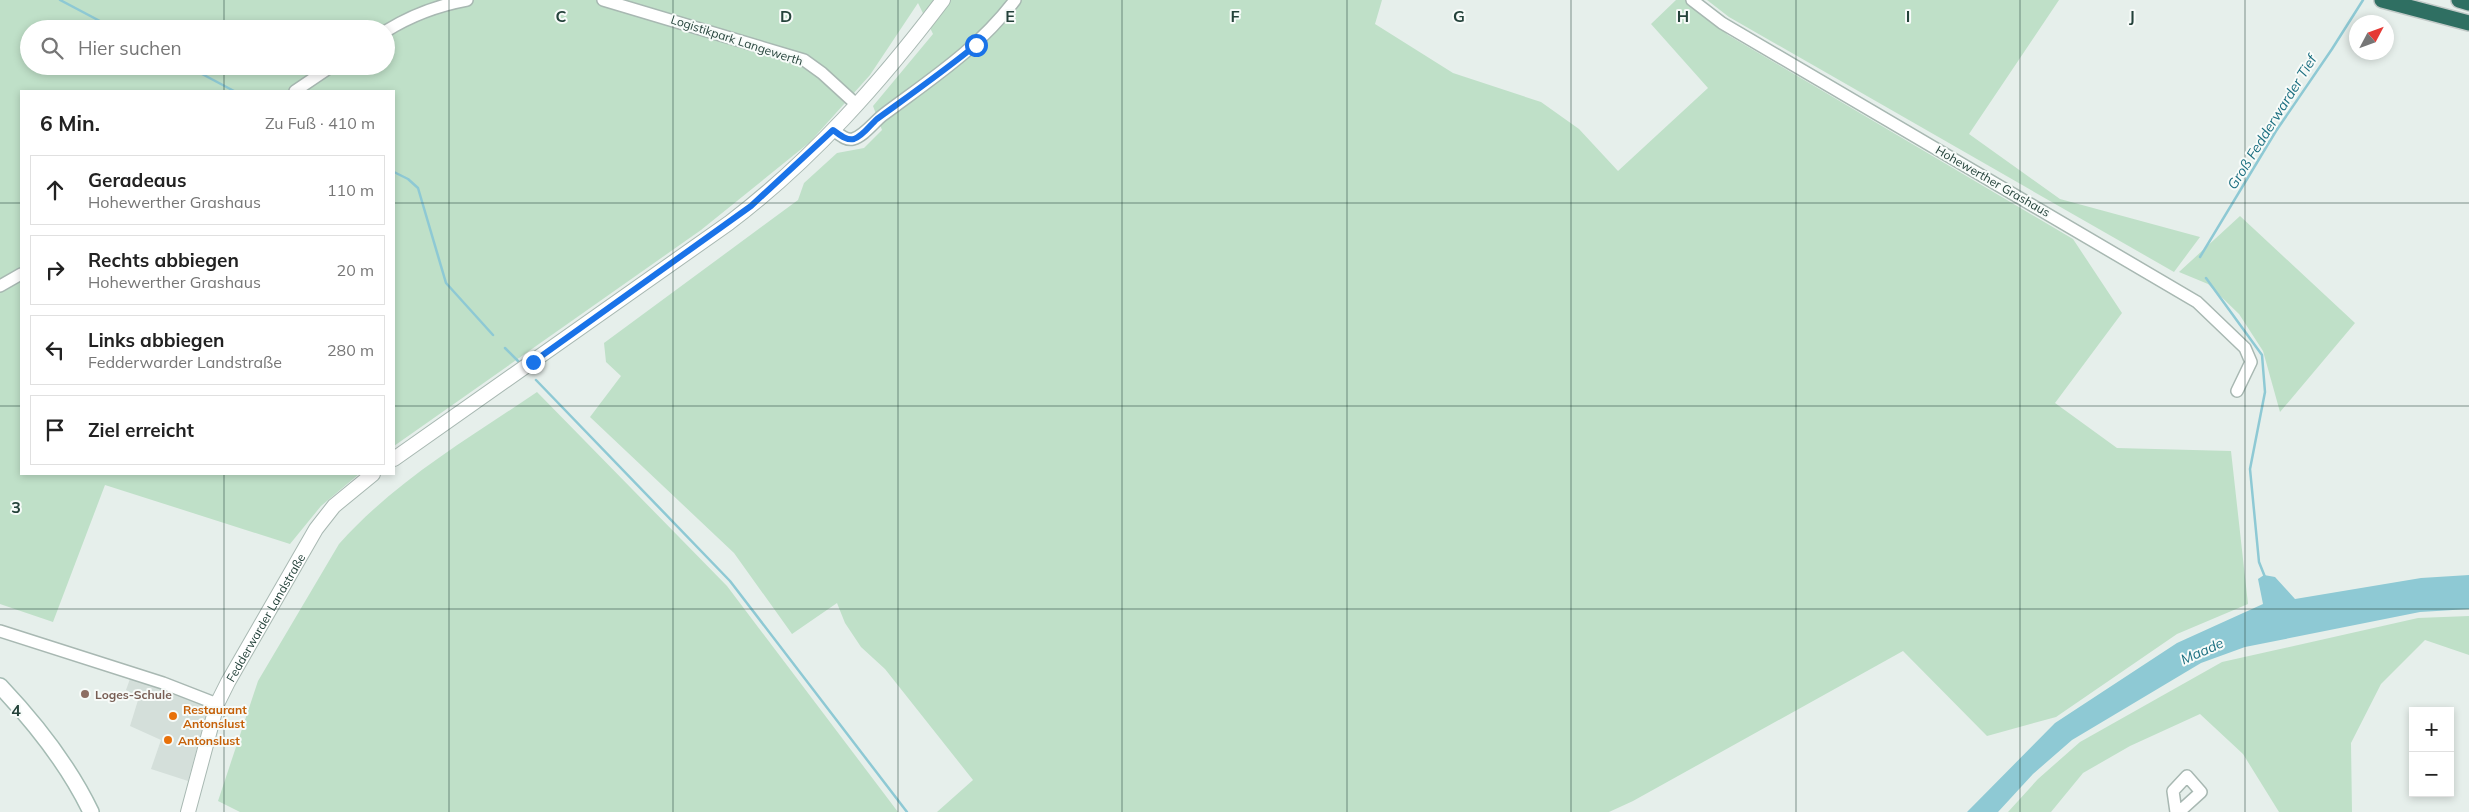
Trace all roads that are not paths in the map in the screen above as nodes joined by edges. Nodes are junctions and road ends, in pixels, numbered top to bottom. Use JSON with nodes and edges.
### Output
{"nodes":[{"id":1,"x":467,"y":0,"type":"edge"},
{"id":2,"x":603,"y":0,"type":"edge"},
{"id":3,"x":943,"y":0,"type":"edge"},
{"id":4,"x":1016,"y":0,"type":"edge"},
{"id":5,"x":1692,"y":0,"type":"edge"},
{"id":6,"x":2459,"y":0,"type":"edge"},
{"id":7,"x":2388,"y":2,"type":"edge"},
{"id":8,"x":2469,"y":3,"type":"edge"},
{"id":9,"x":2469,"y":23,"type":"edge"},
{"id":10,"x":395,"y":25,"type":"edge"},
{"id":11,"x":319,"y":75,"type":"edge"},
{"id":12,"x":296,"y":90,"type":"edge"},
{"id":13,"x":857,"y":105,"type":"junction"},
{"id":14,"x":833,"y":130,"type":"junction"},
{"id":15,"x":20,"y":275,"type":"edge"},
{"id":16,"x":0,"y":286,"type":"edge"},
{"id":17,"x":2237,"y":391,"type":"dead end"},
{"id":18,"x":395,"y":458,"type":"edge"},
{"id":19,"x":372,"y":475,"type":"edge"},
{"id":20,"x":0,"y":631,"type":"edge"},
{"id":21,"x":0,"y":686,"type":"edge"},
{"id":22,"x":218,"y":704,"type":"junction"},
{"id":23,"x":91,"y":812,"type":"edge"},
{"id":24,"x":188,"y":812,"type":"edge"}],
"edges":[{"from":1,"to":10,"type":"street"},
{"from":2,"to":13,"type":"street","name":"Logistikpark Langewerth"},
{"from":3,"to":13,"type":"street"},
{"from":4,"to":14,"type":"street"},
{"from":5,"to":17,"type":"street","name":"Hohewerther Grashaus"},
{"from":6,"to":8,"type":"highway"},
{"from":7,"to":9,"type":"highway"},
{"from":11,"to":12,"type":"street"},
{"from":13,"to":14,"type":"street"},
{"from":14,"to":18,"type":"street"},
{"from":15,"to":16,"type":"street"},
{"from":19,"to":22,"type":"street","name":"Fedderwarder Landstraße"},
{"from":20,"to":22,"type":"street"},
{"from":21,"to":23,"type":"main road"},
{"from":22,"to":24,"type":"street","name":"Fedderwarder Landstraße"}]}
